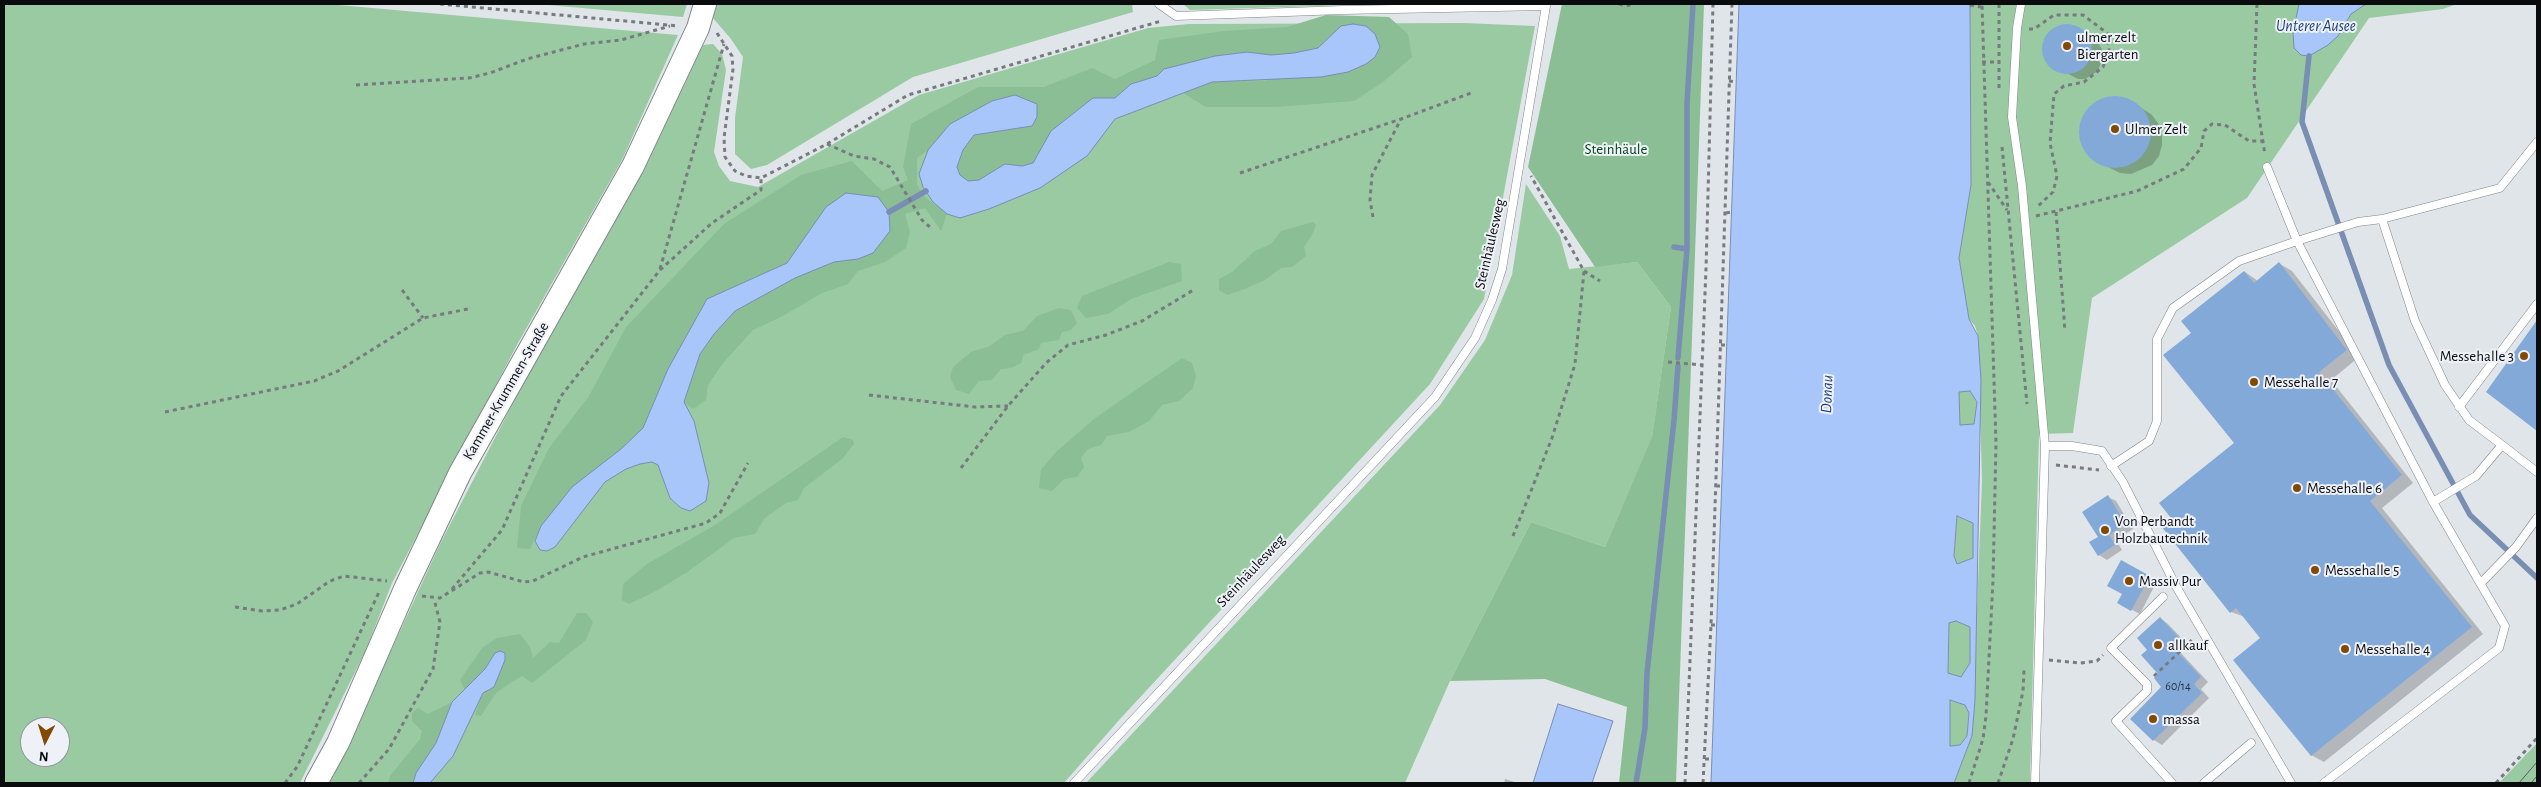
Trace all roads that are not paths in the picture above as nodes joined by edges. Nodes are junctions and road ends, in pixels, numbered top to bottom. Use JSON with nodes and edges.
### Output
{"nodes":[{"id":1,"x":705,"y":4,"type":"edge"},
{"id":2,"x":1159,"y":4,"type":"edge"},
{"id":3,"x":2021,"y":4,"type":"edge"},
{"id":4,"x":2537,"y":142,"type":"edge"},
{"id":5,"x":2267,"y":167,"type":"dead end"},
{"id":6,"x":2382,"y":219,"type":"junction"},
{"id":7,"x":2297,"y":241,"type":"junction"},
{"id":8,"x":2537,"y":304,"type":"edge"},
{"id":9,"x":2459,"y":407,"type":"junction"},
{"id":10,"x":2502,"y":445,"type":"junction"},
{"id":11,"x":2045,"y":446,"type":"junction"},
{"id":12,"x":2111,"y":466,"type":"junction"},
{"id":13,"x":2537,"y":472,"type":"edge"},
{"id":14,"x":2433,"y":502,"type":"junction"},
{"id":15,"x":2537,"y":518,"type":"edge"},
{"id":16,"x":2481,"y":583,"type":"junction"},
{"id":17,"x":2163,"y":596,"type":"dead end"},
{"id":18,"x":2251,"y":743,"type":"dead end"},
{"id":19,"x":316,"y":783,"type":"edge"},
{"id":20,"x":1074,"y":783,"type":"edge"},
{"id":21,"x":2035,"y":783,"type":"edge"},
{"id":22,"x":2172,"y":783,"type":"edge"},
{"id":23,"x":2204,"y":783,"type":"edge"},
{"id":24,"x":2291,"y":783,"type":"edge"},
{"id":25,"x":2324,"y":783,"type":"edge"}],
"edges":[{"from":1,"to":19,"type":"street","name":"Kammer-Krummen-Straße"},
{"from":2,"to":20,"type":"lane","name":"Steinhäulesweg"},
{"from":3,"to":11,"type":"lane"},
{"from":4,"to":6,"type":"lane"},
{"from":5,"to":7,"type":"lane"},
{"from":6,"to":7,"type":"lane"},
{"from":6,"to":9,"type":"lane"},
{"from":7,"to":12,"type":"lane"},
{"from":7,"to":14,"type":"lane"},
{"from":8,"to":9,"type":"lane"},
{"from":9,"to":10,"type":"lane"},
{"from":10,"to":13,"type":"lane"},
{"from":10,"to":14,"type":"lane"},
{"from":11,"to":12,"type":"lane"},
{"from":11,"to":21,"type":"lane"},
{"from":12,"to":24,"type":"lane"},
{"from":14,"to":16,"type":"lane"},
{"from":15,"to":16,"type":"lane"},
{"from":16,"to":25,"type":"lane"},
{"from":17,"to":22,"type":"lane"},
{"from":18,"to":23,"type":"lane"}]}
